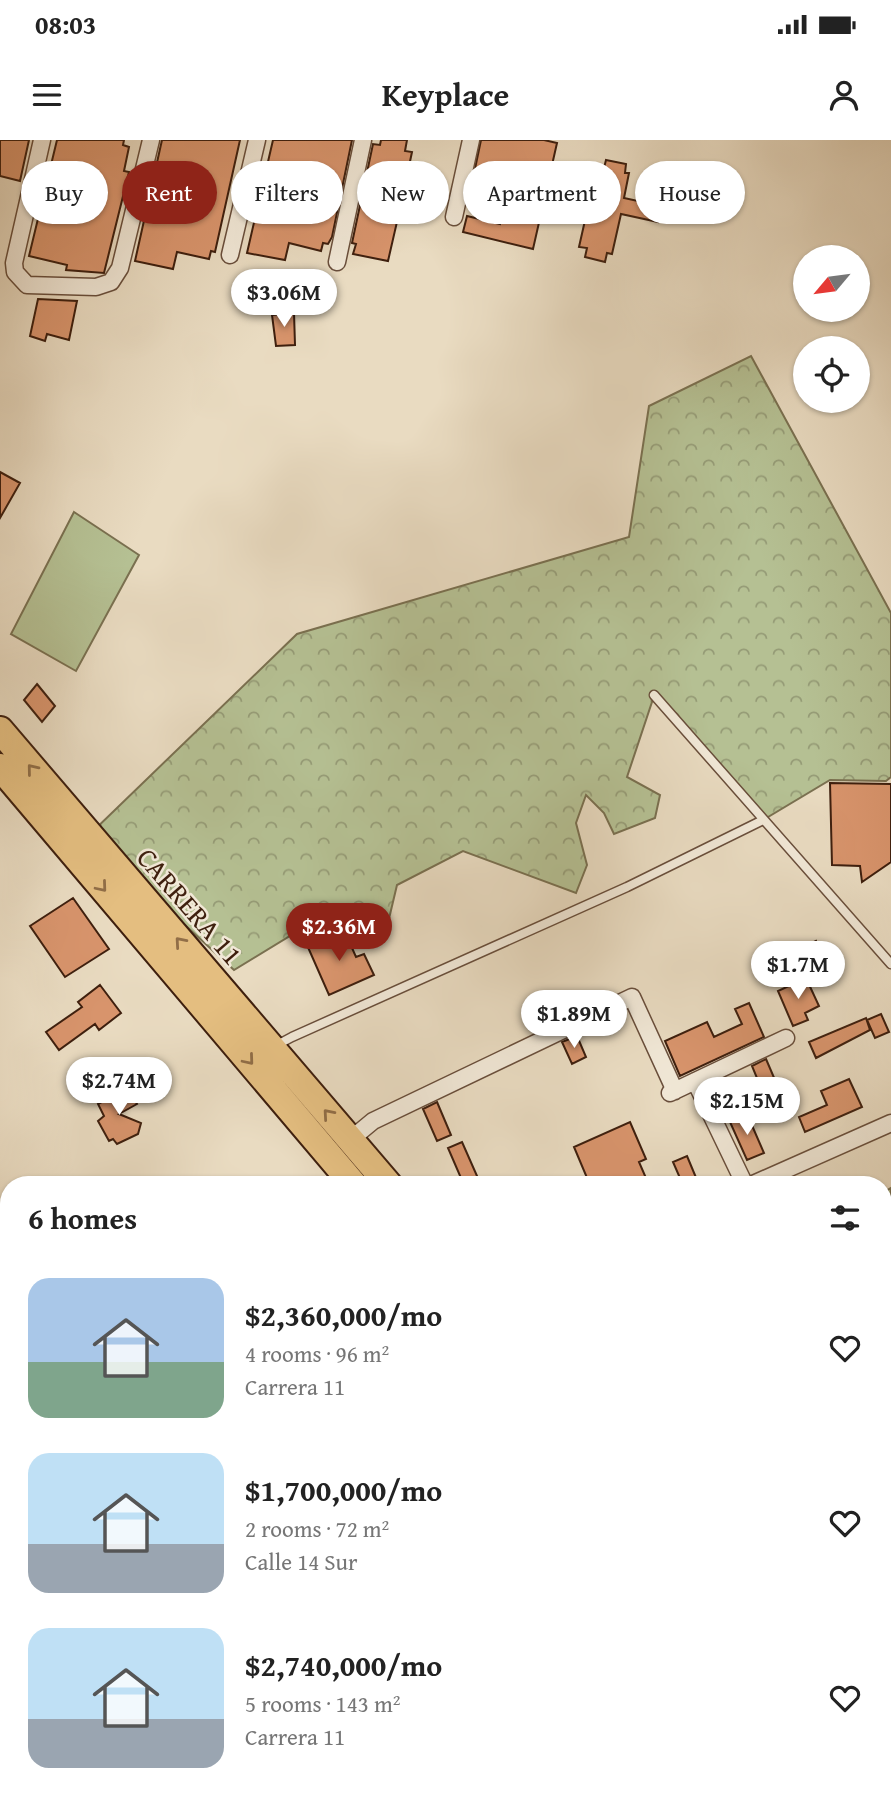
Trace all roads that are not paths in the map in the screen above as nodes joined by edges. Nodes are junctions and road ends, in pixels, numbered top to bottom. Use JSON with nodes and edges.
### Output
{"nodes":[{"id":1,"x":42,"y":140,"type":"edge"},
{"id":2,"x":151,"y":140,"type":"edge"},
{"id":3,"x":257,"y":140,"type":"edge"},
{"id":4,"x":363,"y":140,"type":"edge"},
{"id":5,"x":471,"y":140,"type":"edge"},
{"id":6,"x":454,"y":217,"type":"dead end"},
{"id":7,"x":230,"y":255,"type":"dead end"},
{"id":8,"x":337,"y":262,"type":"dead end"},
{"id":9,"x":654,"y":695,"type":"dead end"},
{"id":10,"x":0,"y":730,"type":"edge"},
{"id":11,"x":0,"y":767,"type":"edge"},
{"id":12,"x":763,"y":820,"type":"junction"},
{"id":13,"x":891,"y":964,"type":"edge"},
{"id":14,"x":786,"y":1038,"type":"dead end"},
{"id":15,"x":271,"y":1049,"type":"junction"},
{"id":16,"x":695,"y":1081,"type":"junction"},
{"id":17,"x":891,"y":1123,"type":"edge"},
{"id":18,"x":350,"y":1140,"type":"junction"},
{"id":19,"x":346,"y":1176,"type":"edge"},
{"id":20,"x":381,"y":1176,"type":"edge"},
{"id":21,"x":741,"y":1176,"type":"edge"},
{"id":22,"x":771,"y":1176,"type":"edge"}],
"edges":[{"from":1,"to":2,"type":"street"},
{"from":3,"to":7,"type":"street"},
{"from":4,"to":8,"type":"street"},
{"from":5,"to":6,"type":"street"},
{"from":9,"to":12,"type":"lane"},
{"from":15,"to":10,"type":"main road","name":"CARRERA 11","one_way":true},
{"from":11,"to":19,"type":"main road","name":"CARRERA 11","one_way":true},
{"from":12,"to":13,"type":"lane"},
{"from":12,"to":15,"type":"lane"},
{"from":14,"to":16,"type":"street"},
{"from":18,"to":15,"type":"main road","name":"CARRERA 11","one_way":true},
{"from":16,"to":18,"type":"street"},
{"from":16,"to":21,"type":"street"},
{"from":17,"to":22,"type":"street"},
{"from":18,"to":20,"type":"main road","name":"CARRERA 11"}]}
